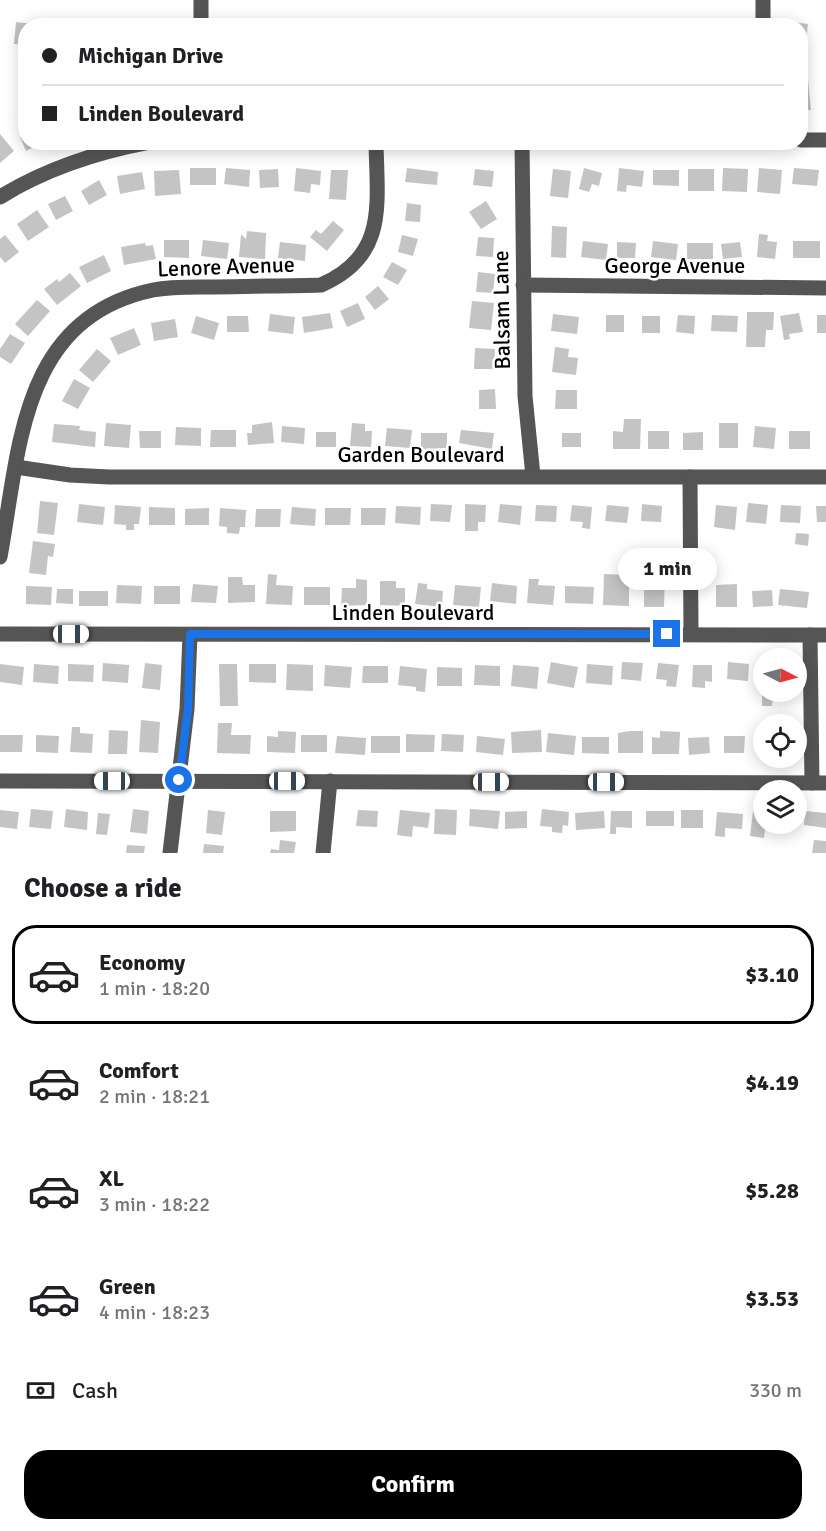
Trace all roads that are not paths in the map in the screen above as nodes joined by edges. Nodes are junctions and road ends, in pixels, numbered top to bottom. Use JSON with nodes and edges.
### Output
{"nodes":[{"id":1,"x":201,"y":0,"type":"edge"},
{"id":2,"x":762,"y":0,"type":"edge"},
{"id":3,"x":201,"y":18,"type":"edge"},
{"id":4,"x":763,"y":18,"type":"edge"},
{"id":5,"x":808,"y":140,"type":"edge"},
{"id":6,"x":826,"y":140,"type":"edge"},
{"id":7,"x":107,"y":150,"type":"edge"},
{"id":8,"x":376,"y":150,"type":"edge"},
{"id":9,"x":522,"y":150,"type":"edge"},
{"id":10,"x":0,"y":197,"type":"edge"},
{"id":11,"x":523,"y":285,"type":"junction"},
{"id":12,"x":826,"y":288,"type":"edge"},
{"id":13,"x":16,"y":467,"type":"junction"},
{"id":14,"x":533,"y":476,"type":"junction"},
{"id":15,"x":690,"y":477,"type":"junction"},
{"id":16,"x":826,"y":477,"type":"edge"},
{"id":17,"x":0,"y":557,"type":"edge"},
{"id":18,"x":0,"y":634,"type":"edge"},
{"id":19,"x":190,"y":634,"type":"junction"},
{"id":20,"x":691,"y":634,"type":"junction"},
{"id":21,"x":818,"y":635,"type":"edge"},
{"id":22,"x":179,"y":780,"type":"junction"},
{"id":23,"x":0,"y":781,"type":"edge"},
{"id":24,"x":330,"y":782,"type":"junction"},
{"id":25,"x":819,"y":783,"type":"edge"},
{"id":26,"x":170,"y":853,"type":"edge"},
{"id":27,"x":323,"y":853,"type":"edge"}],
"edges":[{"from":1,"to":3,"type":"street"},
{"from":2,"to":4,"type":"street"},
{"from":5,"to":6,"type":"street"},
{"from":7,"to":10,"type":"street"},
{"from":8,"to":13,"type":"street","name":"Lenore Avenue"},
{"from":9,"to":11,"type":"street","name":"Balsam Lane"},
{"from":11,"to":12,"type":"street","name":"George Avenue"},
{"from":11,"to":14,"type":"street","name":"Balsam Lane"},
{"from":13,"to":14,"type":"street","name":"Garden Boulevard"},
{"from":13,"to":17,"type":"street","name":"Lenore Avenue"},
{"from":14,"to":15,"type":"street","name":"Garden Boulevard"},
{"from":15,"to":16,"type":"street","name":"Garden Boulevard"},
{"from":15,"to":20,"type":"street"},
{"from":18,"to":19,"type":"street","name":"Linden Boulevard"},
{"from":19,"to":20,"type":"street","name":"Linden Boulevard"},
{"from":19,"to":22,"type":"street"},
{"from":20,"to":21,"type":"street","name":"Linden Boulevard"},
{"from":21,"to":25,"type":"street"},
{"from":22,"to":23,"type":"street"},
{"from":22,"to":24,"type":"street"},
{"from":22,"to":26,"type":"street"},
{"from":24,"to":25,"type":"street"},
{"from":24,"to":27,"type":"street"}]}
